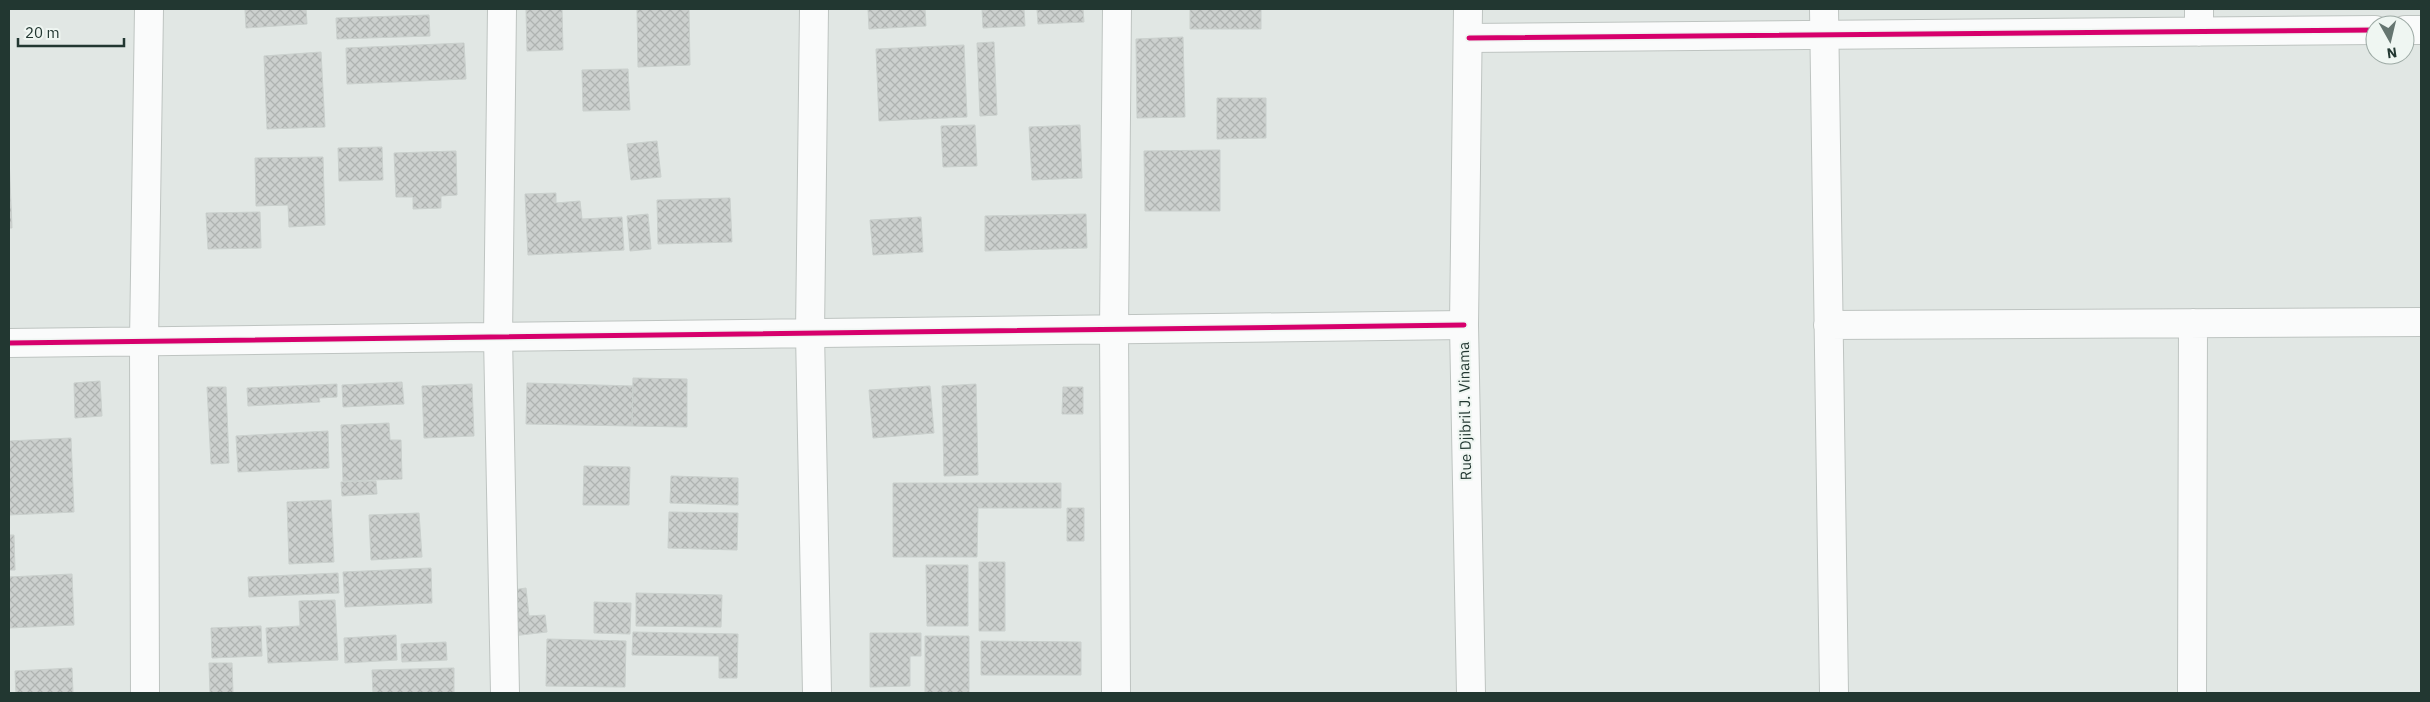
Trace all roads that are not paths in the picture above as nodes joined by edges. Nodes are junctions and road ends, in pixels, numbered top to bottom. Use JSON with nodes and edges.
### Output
{"nodes":[{"id":1,"x":149,"y":9,"type":"edge"},
{"id":2,"x":502,"y":9,"type":"edge"},
{"id":3,"x":814,"y":9,"type":"edge"},
{"id":4,"x":1117,"y":9,"type":"edge"},
{"id":5,"x":1468,"y":9,"type":"edge"},
{"id":6,"x":2199,"y":20,"type":"edge"},
{"id":7,"x":1824,"y":22,"type":"edge"},
{"id":8,"x":2365,"y":29,"type":"edge"},
{"id":9,"x":1468,"y":38,"type":"junction"},
{"id":10,"x":2421,"y":322,"type":"edge"},
{"id":11,"x":2193,"y":323,"type":"junction"},
{"id":12,"x":1464,"y":325,"type":"junction"},
{"id":13,"x":1828,"y":325,"type":"junction"},
{"id":14,"x":1114,"y":329,"type":"junction"},
{"id":15,"x":810,"y":333,"type":"junction"},
{"id":16,"x":498,"y":337,"type":"junction"},
{"id":17,"x":144,"y":341,"type":"junction"},
{"id":18,"x":9,"y":343,"type":"edge"},
{"id":19,"x":145,"y":693,"type":"edge"},
{"id":20,"x":506,"y":693,"type":"edge"},
{"id":21,"x":817,"y":693,"type":"edge"},
{"id":22,"x":1116,"y":693,"type":"edge"},
{"id":23,"x":1470,"y":693,"type":"edge"},
{"id":24,"x":1834,"y":693,"type":"edge"},
{"id":25,"x":2192,"y":693,"type":"edge"}],
"edges":[{"from":1,"to":17,"type":"street"},
{"from":2,"to":16,"type":"street"},
{"from":3,"to":15,"type":"street"},
{"from":4,"to":14,"type":"street"},
{"from":5,"to":9,"type":"street","name":"Rue Djibril J. Vinama"},
{"from":6,"to":7,"type":"street"},
{"from":6,"to":8,"type":"street"},
{"from":7,"to":9,"type":"street"},
{"from":7,"to":13,"type":"street"},
{"from":9,"to":12,"type":"street","name":"Rue Djibril J. Vinama"},
{"from":10,"to":11,"type":"street"},
{"from":11,"to":13,"type":"street"},
{"from":11,"to":25,"type":"street"},
{"from":12,"to":14,"type":"street"},
{"from":12,"to":23,"type":"street","name":"Rue Djibril J. Vinama"},
{"from":13,"to":24,"type":"street"},
{"from":14,"to":15,"type":"street"},
{"from":14,"to":22,"type":"street"},
{"from":15,"to":16,"type":"street"},
{"from":15,"to":21,"type":"street"},
{"from":16,"to":17,"type":"street"},
{"from":16,"to":20,"type":"street"},
{"from":17,"to":18,"type":"street"},
{"from":17,"to":19,"type":"street"}]}
